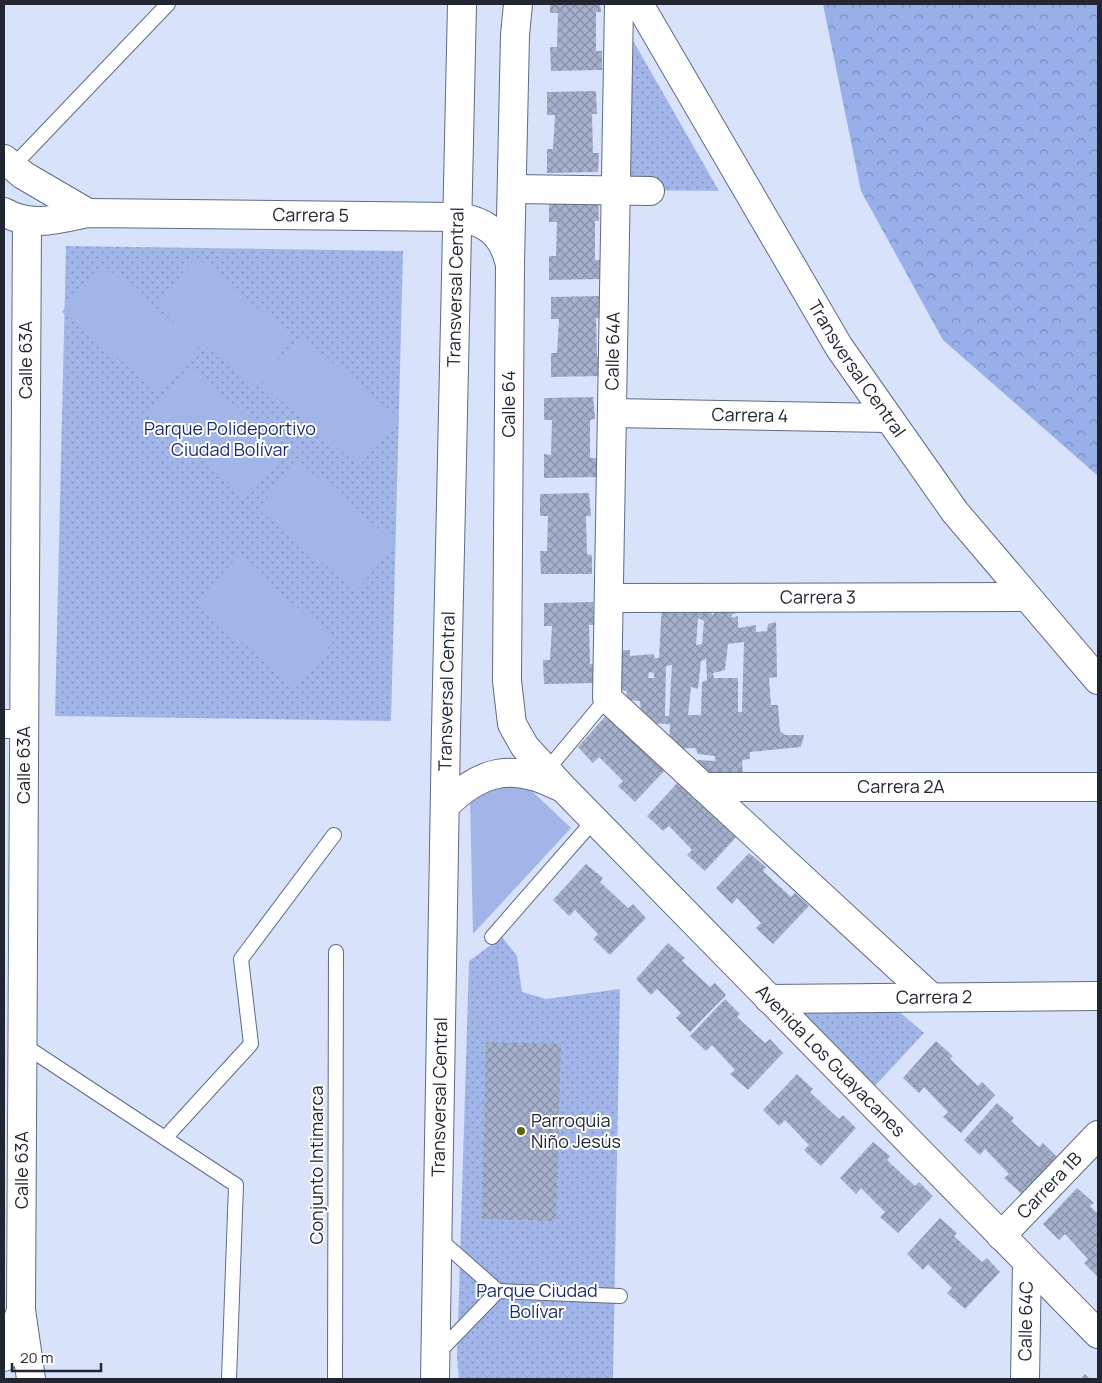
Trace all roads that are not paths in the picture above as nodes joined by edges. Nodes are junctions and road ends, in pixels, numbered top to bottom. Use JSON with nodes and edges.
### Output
{"nodes":[{"id":1,"x":168,"y":4,"type":"edge"},
{"id":2,"x":462,"y":4,"type":"edge"},
{"id":3,"x":518,"y":4,"type":"edge"},
{"id":4,"x":620,"y":4,"type":"edge"},
{"id":5,"x":639,"y":4,"type":"edge"},
{"id":6,"x":8,"y":162,"type":"edge"},
{"id":7,"x":513,"y":189,"type":"junction"},
{"id":8,"x":616,"y":190,"type":"junction"},
{"id":9,"x":650,"y":191,"type":"dead end"},
{"id":10,"x":88,"y":213,"type":"junction"},
{"id":11,"x":15,"y":217,"type":"edge"},
{"id":12,"x":456,"y":217,"type":"junction"},
{"id":13,"x":510,"y":263,"type":"junction"},
{"id":14,"x":612,"y":413,"type":"junction"},
{"id":15,"x":887,"y":418,"type":"junction"},
{"id":16,"x":1026,"y":597,"type":"junction"},
{"id":17,"x":609,"y":598,"type":"junction"},
{"id":18,"x":1098,"y":680,"type":"edge"},
{"id":19,"x":607,"y":698,"type":"junction"},
{"id":20,"x":14,"y":724,"type":"edge"},
{"id":21,"x":554,"y":779,"type":"junction"},
{"id":22,"x":703,"y":787,"type":"junction"},
{"id":23,"x":1098,"y":787,"type":"edge"},
{"id":24,"x":445,"y":806,"type":"junction"},
{"id":25,"x":594,"y":819,"type":"junction"},
{"id":26,"x":334,"y":835,"type":"dead end"},
{"id":27,"x":492,"y":937,"type":"dead end"},
{"id":28,"x":336,"y":952,"type":"dead end"},
{"id":29,"x":1098,"y":996,"type":"edge"},
{"id":30,"x":932,"y":997,"type":"junction"},
{"id":31,"x":770,"y":999,"type":"junction"},
{"id":32,"x":16,"y":1052,"type":"edge"},
{"id":33,"x":1098,"y":1135,"type":"edge"},
{"id":34,"x":165,"y":1138,"type":"junction"},
{"id":35,"x":1000,"y":1236,"type":"junction"},
{"id":36,"x":438,"y":1238,"type":"junction"},
{"id":37,"x":1027,"y":1263,"type":"junction"},
{"id":38,"x":498,"y":1291,"type":"junction"},
{"id":39,"x":620,"y":1296,"type":"dead end"},
{"id":40,"x":21,"y":1310,"type":"junction"},
{"id":41,"x":1098,"y":1334,"type":"edge"},
{"id":42,"x":4,"y":1357,"type":"edge"},
{"id":43,"x":436,"y":1367,"type":"edge"},
{"id":44,"x":31,"y":1379,"type":"edge"},
{"id":45,"x":229,"y":1379,"type":"edge"},
{"id":46,"x":335,"y":1379,"type":"edge"},
{"id":47,"x":1025,"y":1379,"type":"edge"}],
"edges":[{"from":1,"to":6,"type":"lane"},
{"from":2,"to":12,"type":"street","name":"Transversal Central"},
{"from":3,"to":7,"type":"street","name":"Calle 64"},
{"from":4,"to":8,"type":"street","name":"Calle 64A"},
{"from":5,"to":15,"type":"street","name":"Transversal Central"},
{"from":6,"to":10,"type":"street"},
{"from":7,"to":8,"type":"street"},
{"from":7,"to":13,"type":"street","name":"Calle 64"},
{"from":8,"to":9,"type":"street"},
{"from":8,"to":14,"type":"street","name":"Calle 64A"},
{"from":10,"to":11,"type":"street","name":"Carrera 5"},
{"from":10,"to":12,"type":"street","name":"Carrera 5"},
{"from":11,"to":20,"type":"street","name":"Calle 63A"},
{"from":12,"to":13,"type":"street","name":"Carrera 5"},
{"from":12,"to":24,"type":"street","name":"Transversal Central"},
{"from":13,"to":21,"type":"street","name":"Calle 64"},
{"from":14,"to":15,"type":"street","name":"Carrera 4"},
{"from":14,"to":17,"type":"street","name":"Calle 64A"},
{"from":15,"to":16,"type":"street","name":"Transversal Central"},
{"from":16,"to":17,"type":"street","name":"Carrera 3"},
{"from":16,"to":18,"type":"street","name":"Transversal Central"},
{"from":17,"to":19,"type":"street","name":"Calle 64A"},
{"from":19,"to":21,"type":"lane"},
{"from":19,"to":22,"type":"street"},
{"from":20,"to":32,"type":"street","name":"Calle 63A"},
{"from":21,"to":24,"type":"street"},
{"from":21,"to":25,"type":"street","name":"Avenida Los Guayacanes"},
{"from":22,"to":23,"type":"street","name":"Carrera 2A"},
{"from":22,"to":30,"type":"street"},
{"from":24,"to":36,"type":"street","name":"Transversal Central"},
{"from":25,"to":27,"type":"lane"},
{"from":25,"to":31,"type":"street","name":"Avenida Los Guayacanes"},
{"from":26,"to":34,"type":"lane"},
{"from":28,"to":46,"type":"lane","name":"Conjunto Intimarca"},
{"from":29,"to":30,"type":"street","name":"Carrera 2"},
{"from":30,"to":31,"type":"street","name":"Carrera 2"},
{"from":31,"to":35,"type":"street","name":"Avenida Los Guayacanes"},
{"from":32,"to":34,"type":"lane"},
{"from":32,"to":40,"type":"street","name":"Calle 63A"},
{"from":33,"to":35,"type":"street","name":"Carrera 1B"},
{"from":34,"to":45,"type":"lane"},
{"from":35,"to":37,"type":"street","name":"Avenida Los Guayacanes"},
{"from":36,"to":38,"type":"lane"},
{"from":36,"to":43,"type":"street","name":"Transversal Central"},
{"from":37,"to":41,"type":"street","name":"Avenida Los Guayacanes"},
{"from":37,"to":47,"type":"street","name":"Calle 64C"},
{"from":38,"to":39,"type":"lane"},
{"from":38,"to":43,"type":"lane"},
{"from":40,"to":42,"type":"street","name":"Calle 63A"},
{"from":40,"to":44,"type":"street","name":"Calle 63A"}]}
